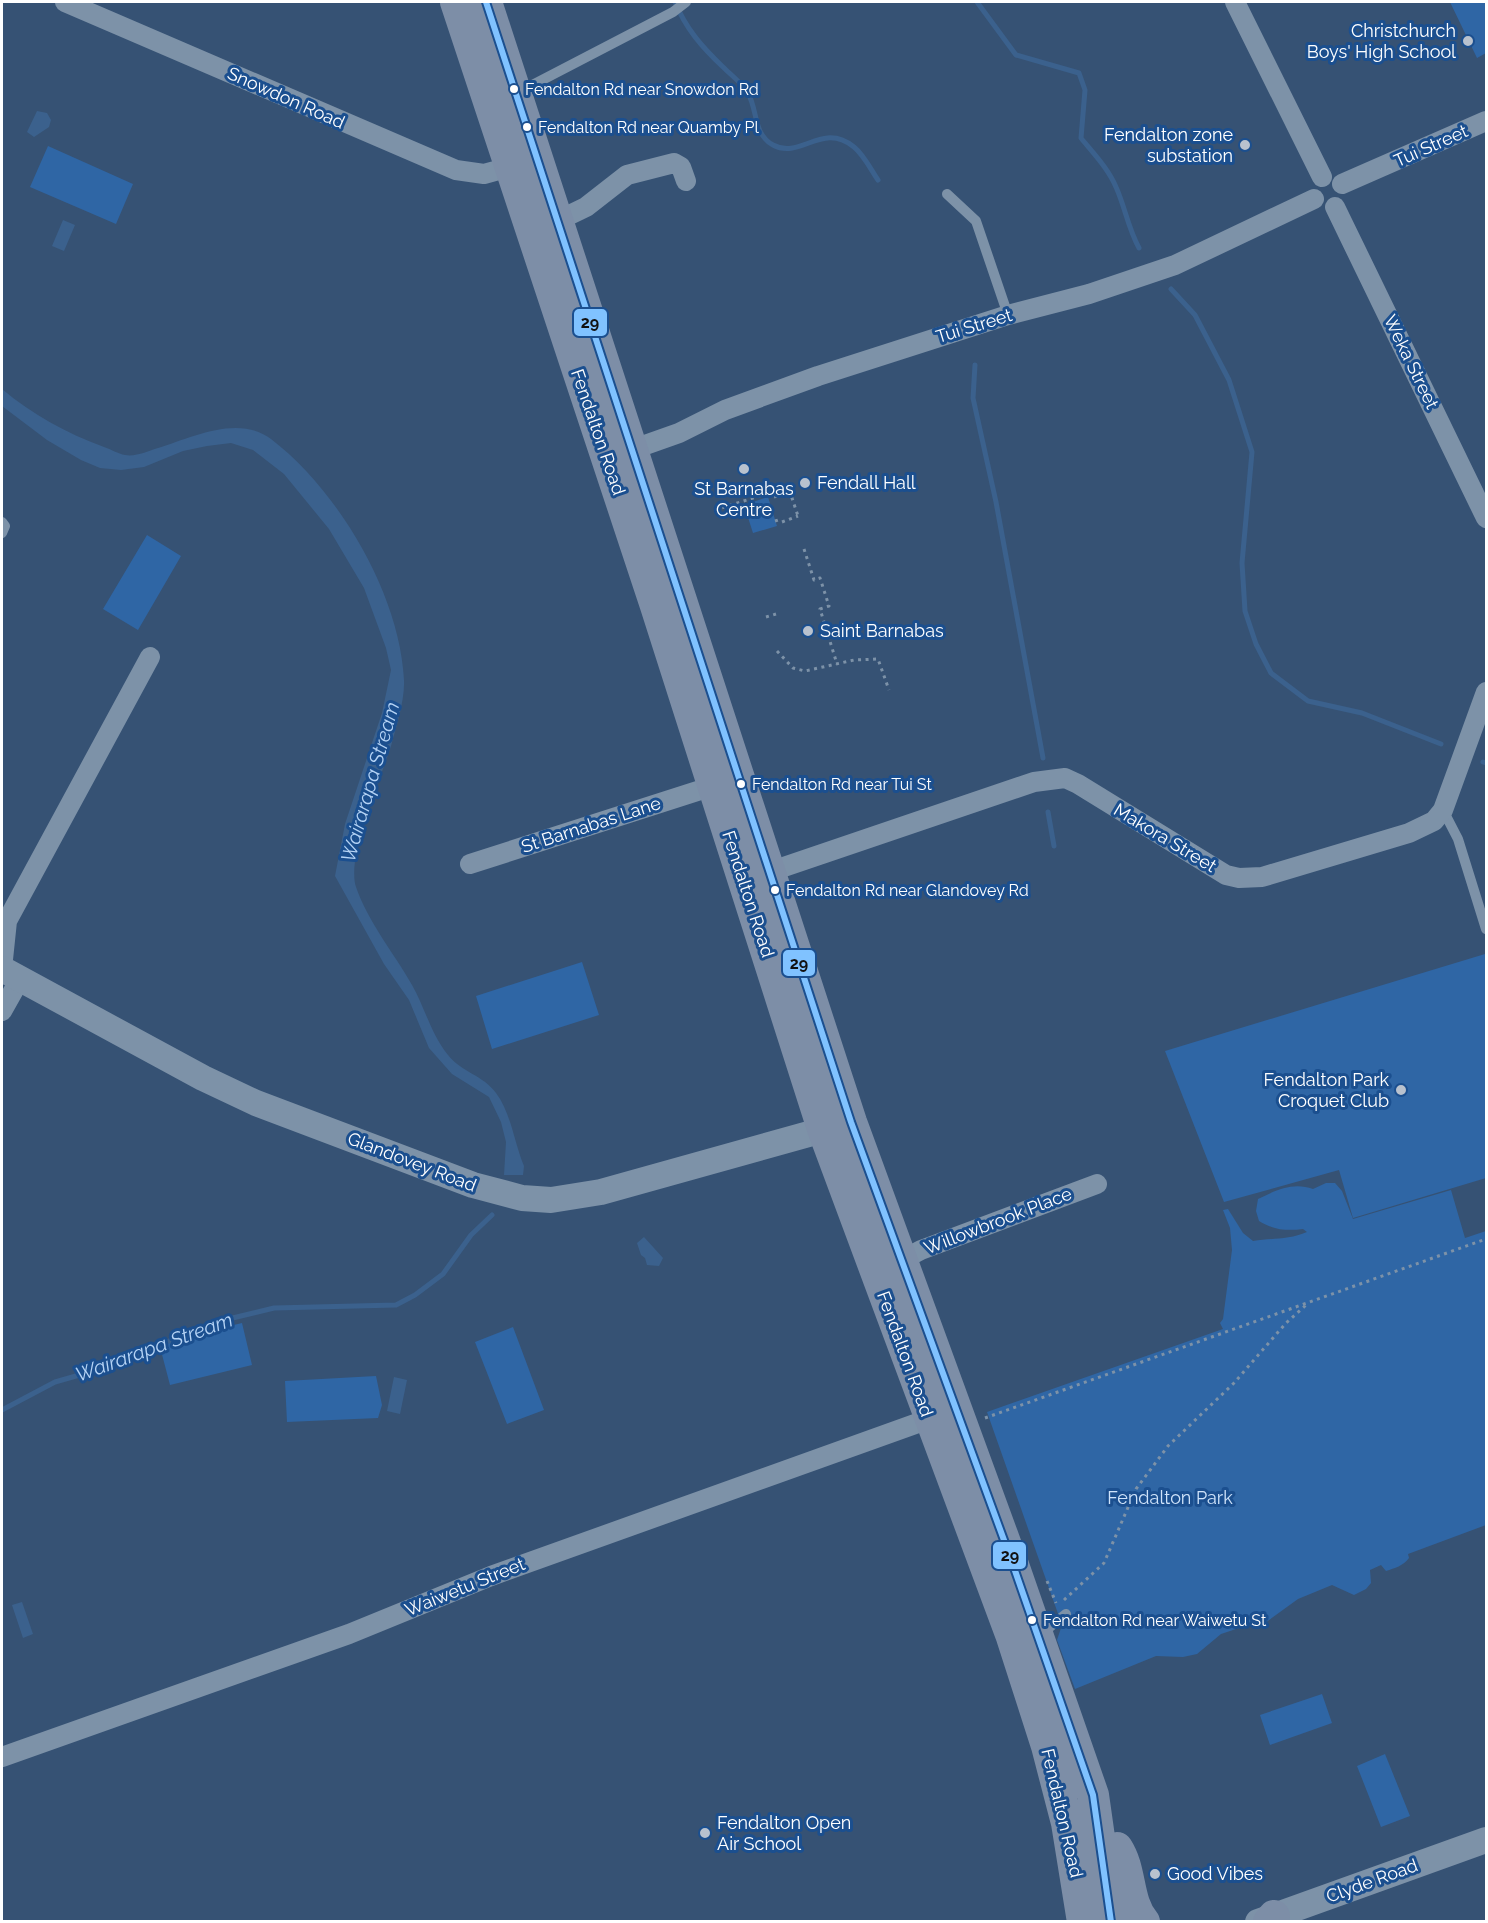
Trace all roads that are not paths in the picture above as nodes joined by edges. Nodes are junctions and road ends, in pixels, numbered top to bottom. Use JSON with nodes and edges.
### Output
{"nodes":[{"id":1,"x":65,"y":2,"type":"edge"},
{"id":2,"x":456,"y":2,"type":"edge"},
{"id":3,"x":486,"y":2,"type":"edge"},
{"id":4,"x":1235,"y":2,"type":"edge"},
{"id":5,"x":686,"y":3,"type":"edge"},
{"id":6,"x":516,"y":94,"type":"junction"},
{"id":7,"x":1486,"y":121,"type":"edge"},
{"id":8,"x":510,"y":167,"type":"junction"},
{"id":9,"x":1323,"y":177,"type":"junction"},
{"id":10,"x":686,"y":181,"type":"dead end"},
{"id":11,"x":1342,"y":184,"type":"junction"},
{"id":12,"x":947,"y":194,"type":"dead end"},
{"id":13,"x":1314,"y":199,"type":"junction"},
{"id":14,"x":1335,"y":207,"type":"junction"},
{"id":15,"x":557,"y":221,"type":"junction"},
{"id":16,"x":1008,"y":315,"type":"junction"},
{"id":17,"x":631,"y":450,"type":"junction"},
{"id":18,"x":1486,"y":518,"type":"edge"},
{"id":19,"x":2,"y":522,"type":"edge"},
{"id":20,"x":2,"y":533,"type":"edge"},
{"id":21,"x":150,"y":657,"type":"dead end"},
{"id":22,"x":1486,"y":692,"type":"edge"},
{"id":23,"x":713,"y":786,"type":"junction"},
{"id":24,"x":1443,"y":810,"type":"junction"},
{"id":25,"x":470,"y":864,"type":"dead end"},
{"id":26,"x":769,"y":872,"type":"junction"},
{"id":27,"x":1486,"y":929,"type":"edge"},
{"id":28,"x":11,"y":974,"type":"edge"},
{"id":29,"x":2,"y":1011,"type":"edge"},
{"id":30,"x":800,"y":1013,"type":"junction"},
{"id":31,"x":837,"y":1126,"type":"junction"},
{"id":32,"x":1097,"y":1184,"type":"dead end"},
{"id":33,"x":889,"y":1270,"type":"junction"},
{"id":34,"x":926,"y":1329,"type":"junction"},
{"id":35,"x":929,"y":1419,"type":"junction"},
{"id":36,"x":1061,"y":1610,"type":"road end"},
{"id":37,"x":1039,"y":1636,"type":"junction"},
{"id":38,"x":2,"y":1757,"type":"edge"},
{"id":39,"x":1097,"y":1821,"type":"junction"},
{"id":40,"x":1486,"y":1840,"type":"edge"},
{"id":41,"x":1081,"y":1918,"type":"edge"},
{"id":42,"x":1269,"y":1920,"type":"edge"},
{"id":43,"x":1111,"y":1922,"type":"edge"},
{"id":44,"x":1144,"y":1922,"type":"edge"}],
"edges":[{"from":1,"to":8,"type":"street","name":"Snowdon Road"},
{"from":2,"to":8,"type":"main road","name":"Fendalton Road"},
{"from":3,"to":6,"type":"main road","name":"Fendalton Road"},
{"from":4,"to":9,"type":"street"},
{"from":5,"to":6,"type":"lane"},
{"from":6,"to":15,"type":"main road","name":"Fendalton Road"},
{"from":7,"to":11,"type":"street","name":"Tui Street"},
{"from":8,"to":23,"type":"main road","name":"Fendalton Road"},
{"from":9,"to":11,"type":"street"},
{"from":9,"to":13,"type":"street"},
{"from":10,"to":15,"type":"street"},
{"from":11,"to":14,"type":"street"},
{"from":12,"to":16,"type":"lane"},
{"from":13,"to":14,"type":"street"},
{"from":13,"to":16,"type":"street","name":"Tui Street"},
{"from":14,"to":18,"type":"street","name":"Weka Street"},
{"from":15,"to":17,"type":"main road","name":"Fendalton Road"},
{"from":16,"to":17,"type":"street","name":"Tui Street"},
{"from":17,"to":26,"type":"main road","name":"Fendalton Road"},
{"from":19,"to":20,"type":"lane"},
{"from":21,"to":28,"type":"street"},
{"from":22,"to":24,"type":"street"},
{"from":23,"to":25,"type":"street","name":"St Barnabas Lane"},
{"from":23,"to":30,"type":"main road","name":"Fendalton Road"},
{"from":24,"to":26,"type":"street","name":"Makora Street"},
{"from":24,"to":27,"type":"lane"},
{"from":26,"to":30,"type":"main road","name":"Fendalton Road"},
{"from":28,"to":29,"type":"street"},
{"from":28,"to":31,"type":"street","name":"Glandovey Road"},
{"from":30,"to":31,"type":"main road","name":"Fendalton Road"},
{"from":31,"to":33,"type":"main road","name":"Fendalton Road"},
{"from":31,"to":33,"type":"main road","name":"Fendalton Road"},
{"from":32,"to":33,"type":"street","name":"Willowbrook Place"},
{"from":33,"to":34,"type":"main road","name":"Fendalton Road"},
{"from":33,"to":35,"type":"main road","name":"Fendalton Road"},
{"from":34,"to":35,"type":"main road"},
{"from":34,"to":37,"type":"main road","name":"Fendalton Road"},
{"from":35,"to":38,"type":"street","name":"Waiwetu Street"},
{"from":35,"to":41,"type":"main road","name":"Fendalton Road"},
{"from":36,"to":37,"type":"lane"},
{"from":37,"to":39,"type":"main road","name":"Fendalton Road"},
{"from":39,"to":43,"type":"main road","name":"Fendalton Road"},
{"from":39,"to":44,"type":"main road"},
{"from":40,"to":42,"type":"street","name":"Clyde Road"}]}
